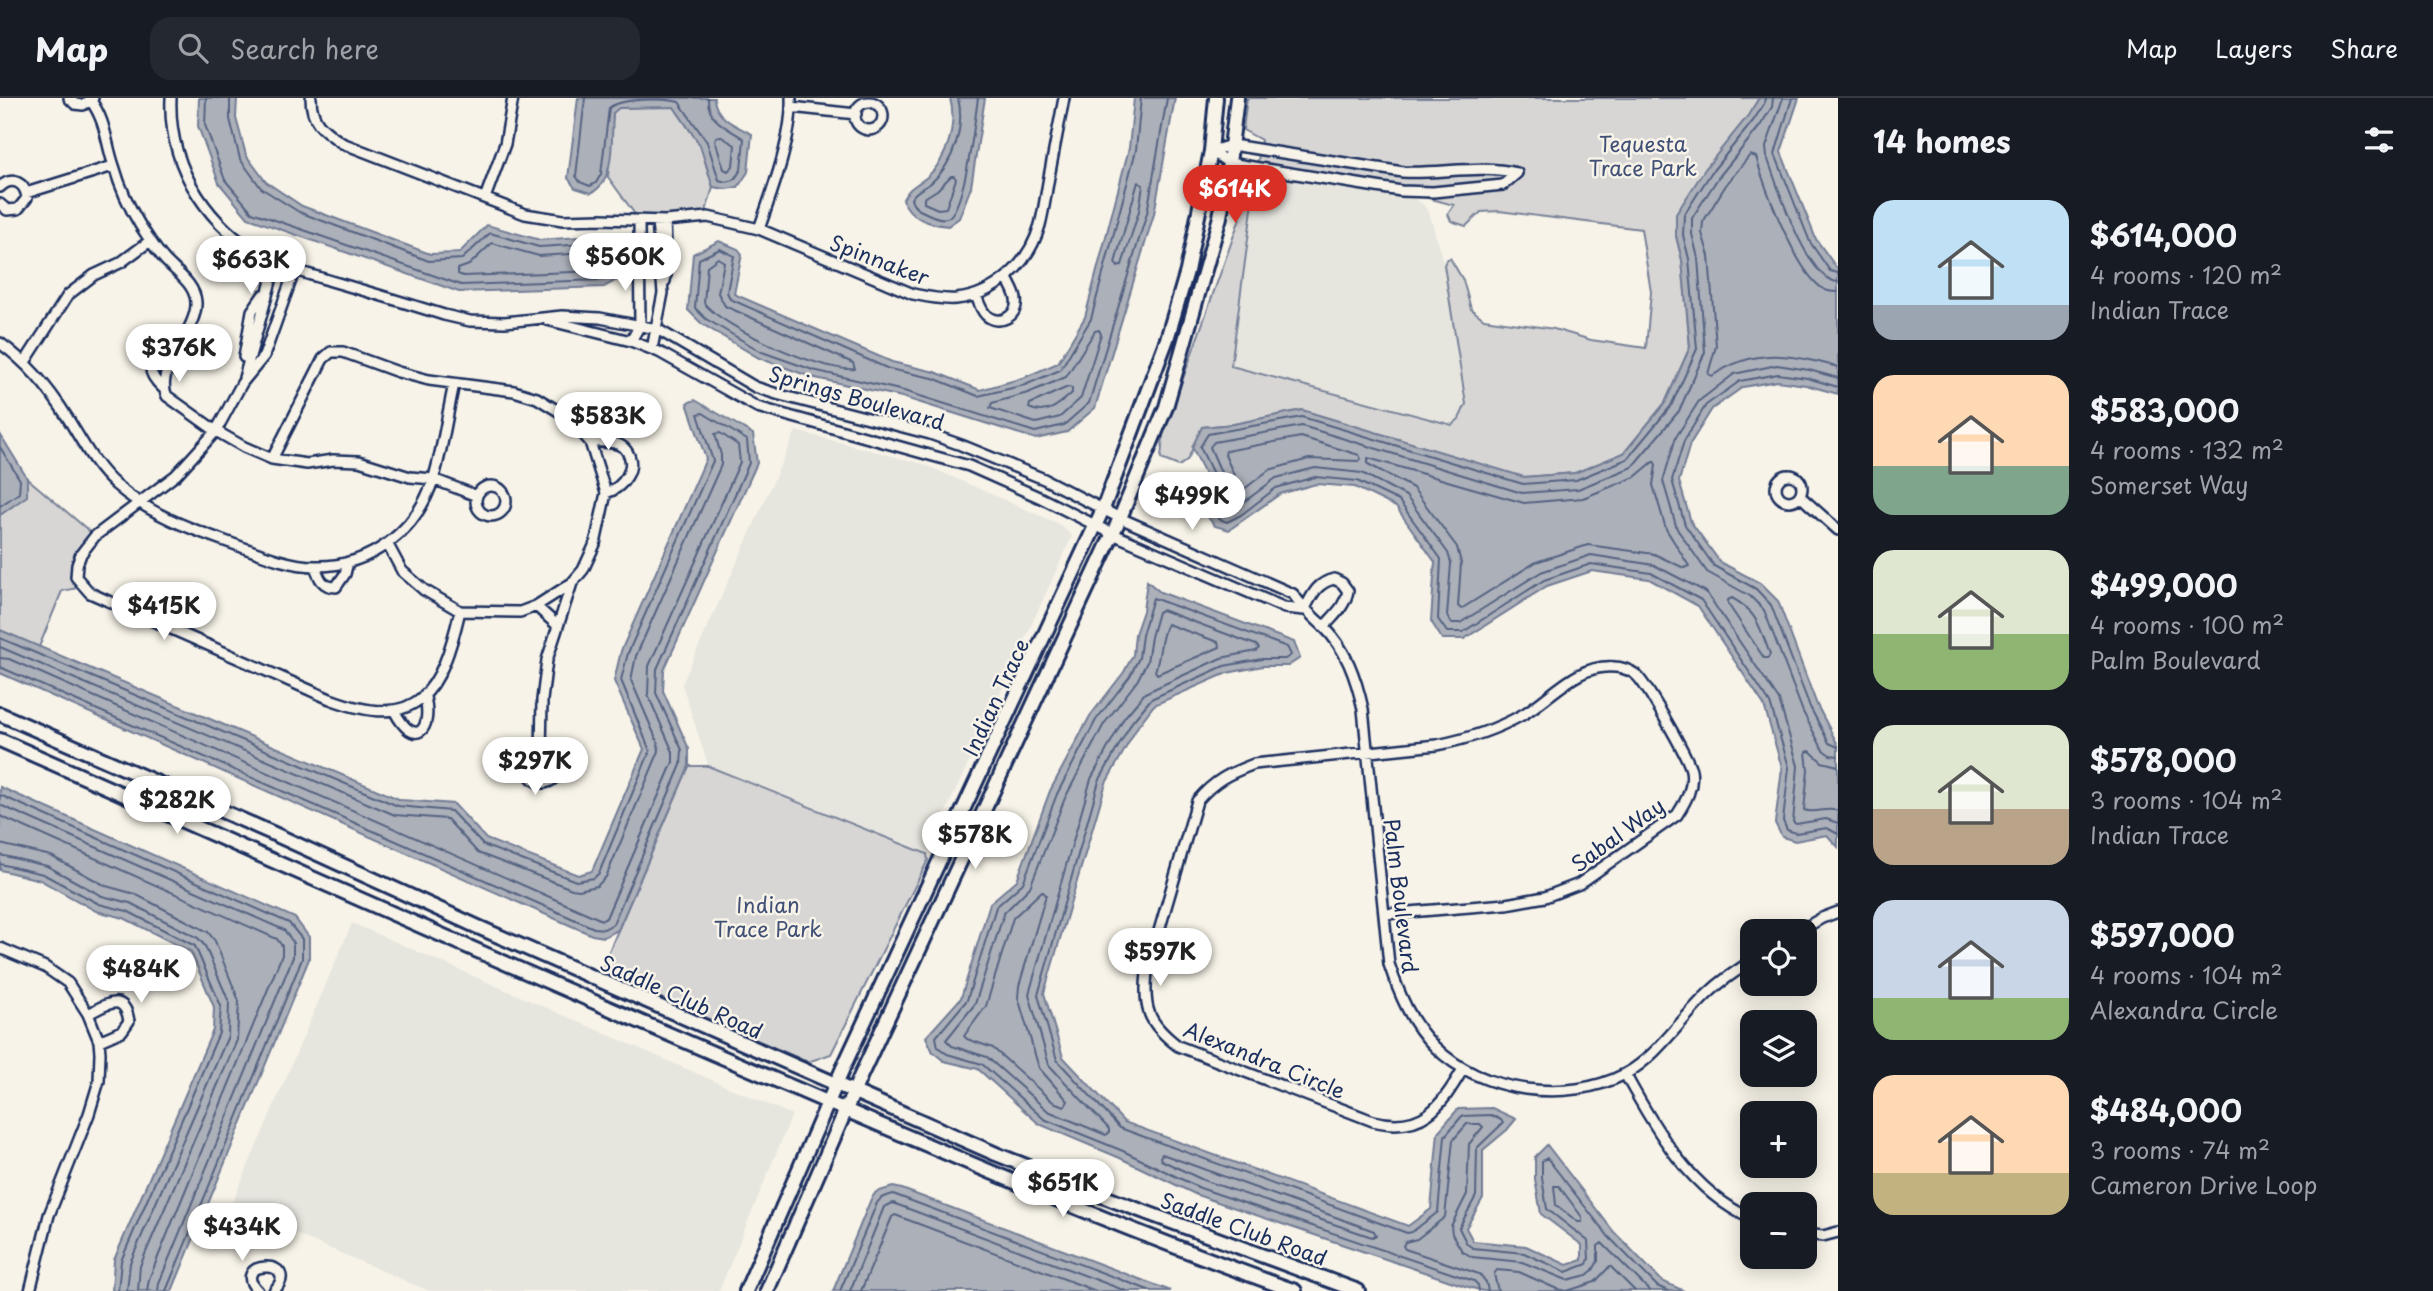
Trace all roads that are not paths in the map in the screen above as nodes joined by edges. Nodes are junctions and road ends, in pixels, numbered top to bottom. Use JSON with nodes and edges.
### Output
{"nodes":[{"id":1,"x":69,"y":98,"type":"edge"},
{"id":2,"x":171,"y":98,"type":"edge"},
{"id":3,"x":311,"y":98,"type":"edge"},
{"id":4,"x":513,"y":98,"type":"edge"},
{"id":5,"x":1063,"y":98,"type":"edge"},
{"id":6,"x":1216,"y":98,"type":"edge"},
{"id":7,"x":1237,"y":98,"type":"edge"},
{"id":8,"x":92,"y":99,"type":"edge"},
{"id":9,"x":791,"y":103,"type":"edge"},
{"id":10,"x":856,"y":114,"type":"dead end"},
{"id":11,"x":1231,"y":145,"type":"junction"},
{"id":12,"x":1211,"y":151,"type":"junction"},
{"id":13,"x":1229,"y":163,"type":"junction"},
{"id":14,"x":113,"y":166,"type":"junction"},
{"id":15,"x":0,"y":187,"type":"edge"},
{"id":16,"x":26,"y":193,"type":"junction"},
{"id":17,"x":485,"y":198,"type":"junction"},
{"id":18,"x":0,"y":204,"type":"edge"},
{"id":19,"x":639,"y":221,"type":"junction"},
{"id":20,"x":661,"y":221,"type":"junction"},
{"id":21,"x":760,"y":229,"type":"junction"},
{"id":22,"x":150,"y":241,"type":"junction"},
{"id":23,"x":276,"y":263,"type":"junction"},
{"id":24,"x":295,"y":269,"type":"junction"},
{"id":25,"x":1007,"y":278,"type":"junction"},
{"id":26,"x":976,"y":295,"type":"junction"},
{"id":27,"x":542,"y":319,"type":"junction"},
{"id":28,"x":640,"y":325,"type":"junction"},
{"id":29,"x":657,"y":329,"type":"junction"},
{"id":30,"x":631,"y":341,"type":"junction"},
{"id":31,"x":0,"y":343,"type":"edge"},
{"id":32,"x":652,"y":349,"type":"junction"},
{"id":33,"x":176,"y":351,"type":"junction"},
{"id":34,"x":25,"y":362,"type":"junction"},
{"id":35,"x":242,"y":383,"type":"junction"},
{"id":36,"x":454,"y":384,"type":"junction"},
{"id":37,"x":163,"y":388,"type":"junction"},
{"id":38,"x":216,"y":431,"type":"junction"},
{"id":39,"x":590,"y":442,"type":"junction"},
{"id":40,"x":272,"y":459,"type":"junction"},
{"id":41,"x":433,"y":479,"type":"junction"},
{"id":42,"x":606,"y":493,"type":"junction"},
{"id":43,"x":477,"y":496,"type":"dead end"},
{"id":44,"x":1800,"y":496,"type":"dead end"},
{"id":45,"x":140,"y":502,"type":"junction"},
{"id":46,"x":1103,"y":509,"type":"junction"},
{"id":47,"x":1120,"y":518,"type":"junction"},
{"id":48,"x":1096,"y":526,"type":"junction"},
{"id":49,"x":1838,"y":530,"type":"edge"},
{"id":50,"x":1113,"y":534,"type":"junction"},
{"id":51,"x":388,"y":545,"type":"junction"},
{"id":52,"x":348,"y":562,"type":"junction"},
{"id":53,"x":315,"y":566,"type":"junction"},
{"id":54,"x":1240,"y":569,"type":"junction"},
{"id":55,"x":572,"y":583,"type":"junction"},
{"id":56,"x":1233,"y":585,"type":"junction"},
{"id":57,"x":536,"y":606,"type":"junction"},
{"id":58,"x":1304,"y":610,"type":"junction"},
{"id":59,"x":460,"y":611,"type":"junction"},
{"id":60,"x":558,"y":625,"type":"junction"},
{"id":61,"x":1324,"y":627,"type":"junction"},
{"id":62,"x":425,"y":697,"type":"junction"},
{"id":63,"x":395,"y":712,"type":"junction"},
{"id":64,"x":0,"y":714,"type":"edge"},
{"id":65,"x":0,"y":740,"type":"edge"},
{"id":66,"x":1367,"y":751,"type":"junction"},
{"id":67,"x":541,"y":753,"type":"dead end"},
{"id":68,"x":1838,"y":912,"type":"edge"},
{"id":69,"x":1385,"y":914,"type":"junction"},
{"id":70,"x":1817,"y":921,"type":"edge"},
{"id":71,"x":0,"y":948,"type":"edge"},
{"id":72,"x":1740,"y":969,"type":"edge"},
{"id":73,"x":88,"y":1014,"type":"junction"},
{"id":74,"x":99,"y":1041,"type":"junction"},
{"id":75,"x":1463,"y":1069,"type":"junction"},
{"id":76,"x":1625,"y":1074,"type":"junction"},
{"id":77,"x":836,"y":1083,"type":"junction"},
{"id":78,"x":855,"y":1091,"type":"junction"},
{"id":79,"x":828,"y":1103,"type":"junction"},
{"id":80,"x":846,"y":1111,"type":"junction"},
{"id":81,"x":1740,"y":1214,"type":"edge"},
{"id":82,"x":1838,"y":1232,"type":"edge"},
{"id":83,"x":1817,"y":1235,"type":"edge"},
{"id":84,"x":30,"y":1291,"type":"edge"},
{"id":85,"x":257,"y":1291,"type":"edge"},
{"id":86,"x":274,"y":1291,"type":"edge"},
{"id":87,"x":746,"y":1291,"type":"edge"},
{"id":88,"x":767,"y":1291,"type":"edge"},
{"id":89,"x":1295,"y":1291,"type":"edge"},
{"id":90,"x":1358,"y":1291,"type":"edge"}],
"edges":[{"from":1,"to":8,"type":"street"},
{"from":2,"to":23,"type":"street","name":"Springs Boulevard"},
{"from":3,"to":17,"type":"street","name":"Spinnaker"},
{"from":4,"to":17,"type":"street"},
{"from":5,"to":25,"type":"street","name":"Spinnaker"},
{"from":6,"to":12,"type":"street","name":"Indian Trace"},
{"from":7,"to":11,"type":"street","name":"Indian Trace"},
{"from":8,"to":14,"type":"street"},
{"from":9,"to":10,"type":"street"},
{"from":9,"to":21,"type":"street"},
{"from":11,"to":12,"type":"street"},
{"from":11,"to":13,"type":"street","name":"Indian Trace"},
{"from":11,"to":13,"type":"street"},
{"from":12,"to":13,"type":"street"},
{"from":12,"to":46,"type":"street","name":"Indian Trace"},
{"from":13,"to":47,"type":"street","name":"Indian Trace"},
{"from":14,"to":16,"type":"street"},
{"from":14,"to":22,"type":"street"},
{"from":15,"to":16,"type":"street"},
{"from":16,"to":18,"type":"street"},
{"from":17,"to":19,"type":"street","name":"Spinnaker"},
{"from":19,"to":20,"type":"street","name":"Spinnaker"},
{"from":19,"to":28,"type":"street"},
{"from":20,"to":21,"type":"street","name":"Spinnaker"},
{"from":20,"to":29,"type":"street"},
{"from":21,"to":26,"type":"street","name":"Spinnaker"},
{"from":22,"to":33,"type":"street"},
{"from":22,"to":34,"type":"street"},
{"from":23,"to":24,"type":"street","name":"Springs Boulevard"},
{"from":23,"to":35,"type":"street"},
{"from":24,"to":27,"type":"street","name":"Springs Boulevard"},
{"from":24,"to":35,"type":"street"},
{"from":25,"to":26,"type":"street","name":"Spinnaker"},
{"from":25,"to":26,"type":"street"},
{"from":27,"to":28,"type":"street","name":"Springs Boulevard"},
{"from":27,"to":30,"type":"street","name":"Springs Boulevard"},
{"from":28,"to":29,"type":"street","name":"Springs Boulevard"},
{"from":28,"to":30,"type":"street"},
{"from":29,"to":32,"type":"street"},
{"from":29,"to":46,"type":"street","name":"Springs Boulevard"},
{"from":30,"to":32,"type":"street","name":"Springs Boulevard"},
{"from":31,"to":34,"type":"street"},
{"from":32,"to":48,"type":"street","name":"Springs Boulevard"},
{"from":33,"to":37,"type":"street"},
{"from":33,"to":37,"type":"street"},
{"from":34,"to":45,"type":"street"},
{"from":35,"to":38,"type":"street"},
{"from":36,"to":39,"type":"street"},
{"from":36,"to":40,"type":"street"},
{"from":36,"to":41,"type":"street"},
{"from":37,"to":38,"type":"street"},
{"from":38,"to":40,"type":"street"},
{"from":38,"to":45,"type":"street"},
{"from":39,"to":42,"type":"street"},
{"from":39,"to":42,"type":"street"},
{"from":40,"to":41,"type":"street"},
{"from":41,"to":43,"type":"street"},
{"from":41,"to":51,"type":"street"},
{"from":42,"to":55,"type":"street"},
{"from":44,"to":49,"type":"street"},
{"from":45,"to":53,"type":"street"},
{"from":45,"to":63,"type":"street"},
{"from":46,"to":47,"type":"street","name":"Springs Boulevard"},
{"from":46,"to":48,"type":"street","name":"Indian Trace"},
{"from":47,"to":50,"type":"street","name":"Indian Trace"},
{"from":47,"to":54,"type":"street","name":"Palm Boulevard"},
{"from":48,"to":50,"type":"street","name":"Springs Boulevard"},
{"from":48,"to":77,"type":"street","name":"Indian Trace"},
{"from":50,"to":56,"type":"street","name":"Palm Boulevard"},
{"from":50,"to":78,"type":"street","name":"Indian Trace"},
{"from":51,"to":52,"type":"street"},
{"from":51,"to":59,"type":"street"},
{"from":52,"to":53,"type":"street"},
{"from":52,"to":53,"type":"street"},
{"from":54,"to":56,"type":"street"},
{"from":54,"to":58,"type":"street","name":"Palm Boulevard"},
{"from":55,"to":57,"type":"street"},
{"from":55,"to":60,"type":"street"},
{"from":56,"to":58,"type":"street","name":"Palm Boulevard"},
{"from":57,"to":59,"type":"street"},
{"from":57,"to":60,"type":"street"},
{"from":58,"to":61,"type":"street","name":"Palm Boulevard"},
{"from":58,"to":61,"type":"street"},
{"from":59,"to":62,"type":"street"},
{"from":60,"to":67,"type":"street"},
{"from":61,"to":66,"type":"street","name":"Palm Boulevard"},
{"from":62,"to":63,"type":"street"},
{"from":62,"to":63,"type":"street"},
{"from":64,"to":77,"type":"street","name":"Saddle Club Road"},
{"from":65,"to":79,"type":"street","name":"Saddle Club Road"},
{"from":66,"to":69,"type":"street","name":"Palm Boulevard"},
{"from":66,"to":69,"type":"street","name":"Sabal Way"},
{"from":66,"to":75,"type":"street","name":"Alexandra Circle"},
{"from":68,"to":70,"type":"street"},
{"from":69,"to":75,"type":"street","name":"Palm Boulevard"},
{"from":71,"to":73,"type":"street"},
{"from":72,"to":76,"type":"street","name":"Palm Boulevard"},
{"from":73,"to":74,"type":"street"},
{"from":73,"to":74,"type":"street"},
{"from":74,"to":84,"type":"street"},
{"from":75,"to":76,"type":"street","name":"Palm Boulevard"},
{"from":76,"to":81,"type":"street"},
{"from":77,"to":78,"type":"street","name":"Saddle Club Road"},
{"from":77,"to":79,"type":"street","name":"Indian Trace"},
{"from":78,"to":80,"type":"street","name":"Indian Trace"},
{"from":78,"to":90,"type":"street","name":"Saddle Club Road"},
{"from":79,"to":80,"type":"street","name":"Saddle Club Road"},
{"from":79,"to":87,"type":"street","name":"Indian Trace"},
{"from":80,"to":88,"type":"street","name":"Indian Trace"},
{"from":80,"to":89,"type":"street","name":"Saddle Club Road"},
{"from":82,"to":83,"type":"street"},
{"from":85,"to":86,"type":"street"}]}
